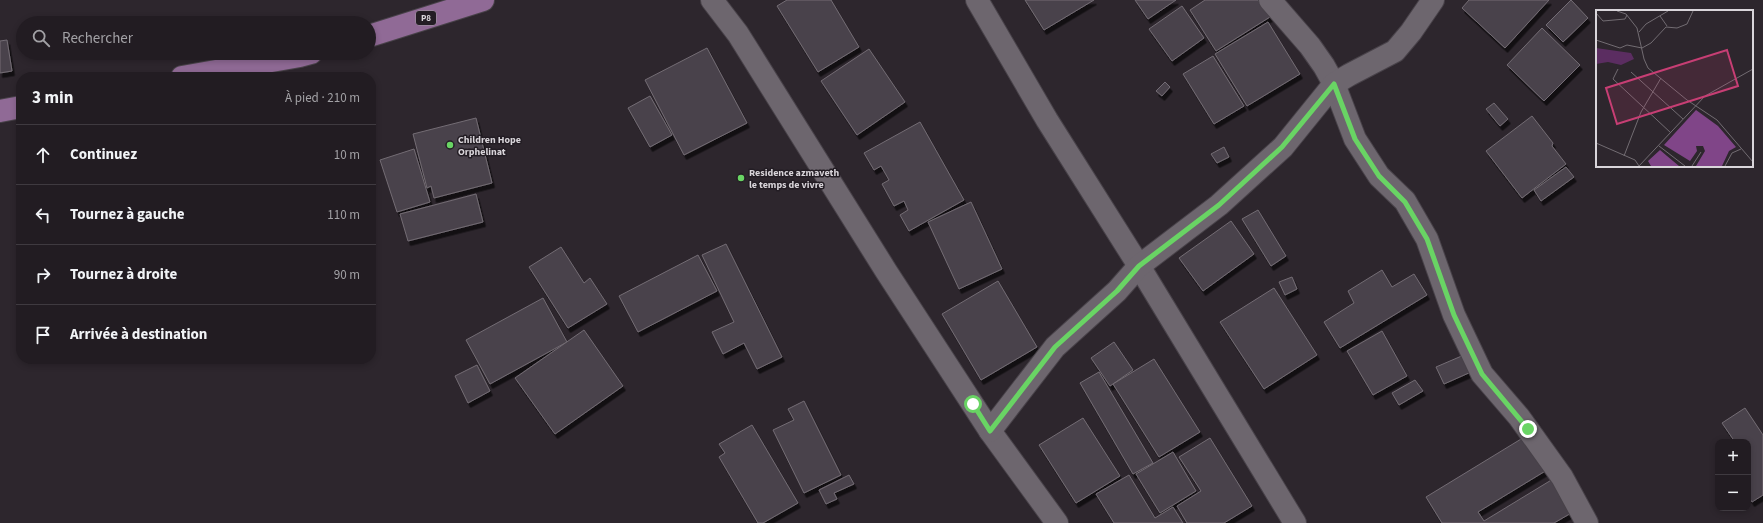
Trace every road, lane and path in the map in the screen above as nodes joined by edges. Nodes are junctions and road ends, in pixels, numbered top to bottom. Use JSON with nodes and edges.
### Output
{"nodes":[{"id":1,"x":483,"y":0,"type":"edge"},
{"id":2,"x":712,"y":0,"type":"edge"},
{"id":3,"x":977,"y":0,"type":"edge"},
{"id":4,"x":1270,"y":0,"type":"edge"},
{"id":5,"x":1433,"y":0,"type":"edge"},
{"id":6,"x":376,"y":34,"type":"edge"},
{"id":7,"x":278,"y":60,"type":"edge"},
{"id":8,"x":210,"y":72,"type":"edge"},
{"id":9,"x":1334,"y":84,"type":"junction"},
{"id":10,"x":16,"y":107,"type":"edge"},
{"id":11,"x":0,"y":111,"type":"edge"},
{"id":12,"x":1139,"y":266,"type":"junction"},
{"id":13,"x":990,"y":431,"type":"junction"},
{"id":14,"x":1057,"y":523,"type":"edge"},
{"id":15,"x":1295,"y":523,"type":"edge"},
{"id":16,"x":1587,"y":523,"type":"edge"}],
"edges":[{"from":1,"to":6,"type":"main road","number":"P8"},
{"from":2,"to":13,"type":"street"},
{"from":3,"to":12,"type":"street"},
{"from":4,"to":9,"type":"street"},
{"from":5,"to":9,"type":"street"},
{"from":7,"to":8,"type":"main road"},
{"from":9,"to":12,"type":"street"},
{"from":9,"to":16,"type":"street"},
{"from":10,"to":11,"type":"main road"},
{"from":12,"to":13,"type":"street"},
{"from":12,"to":15,"type":"street"},
{"from":13,"to":14,"type":"street"}]}
